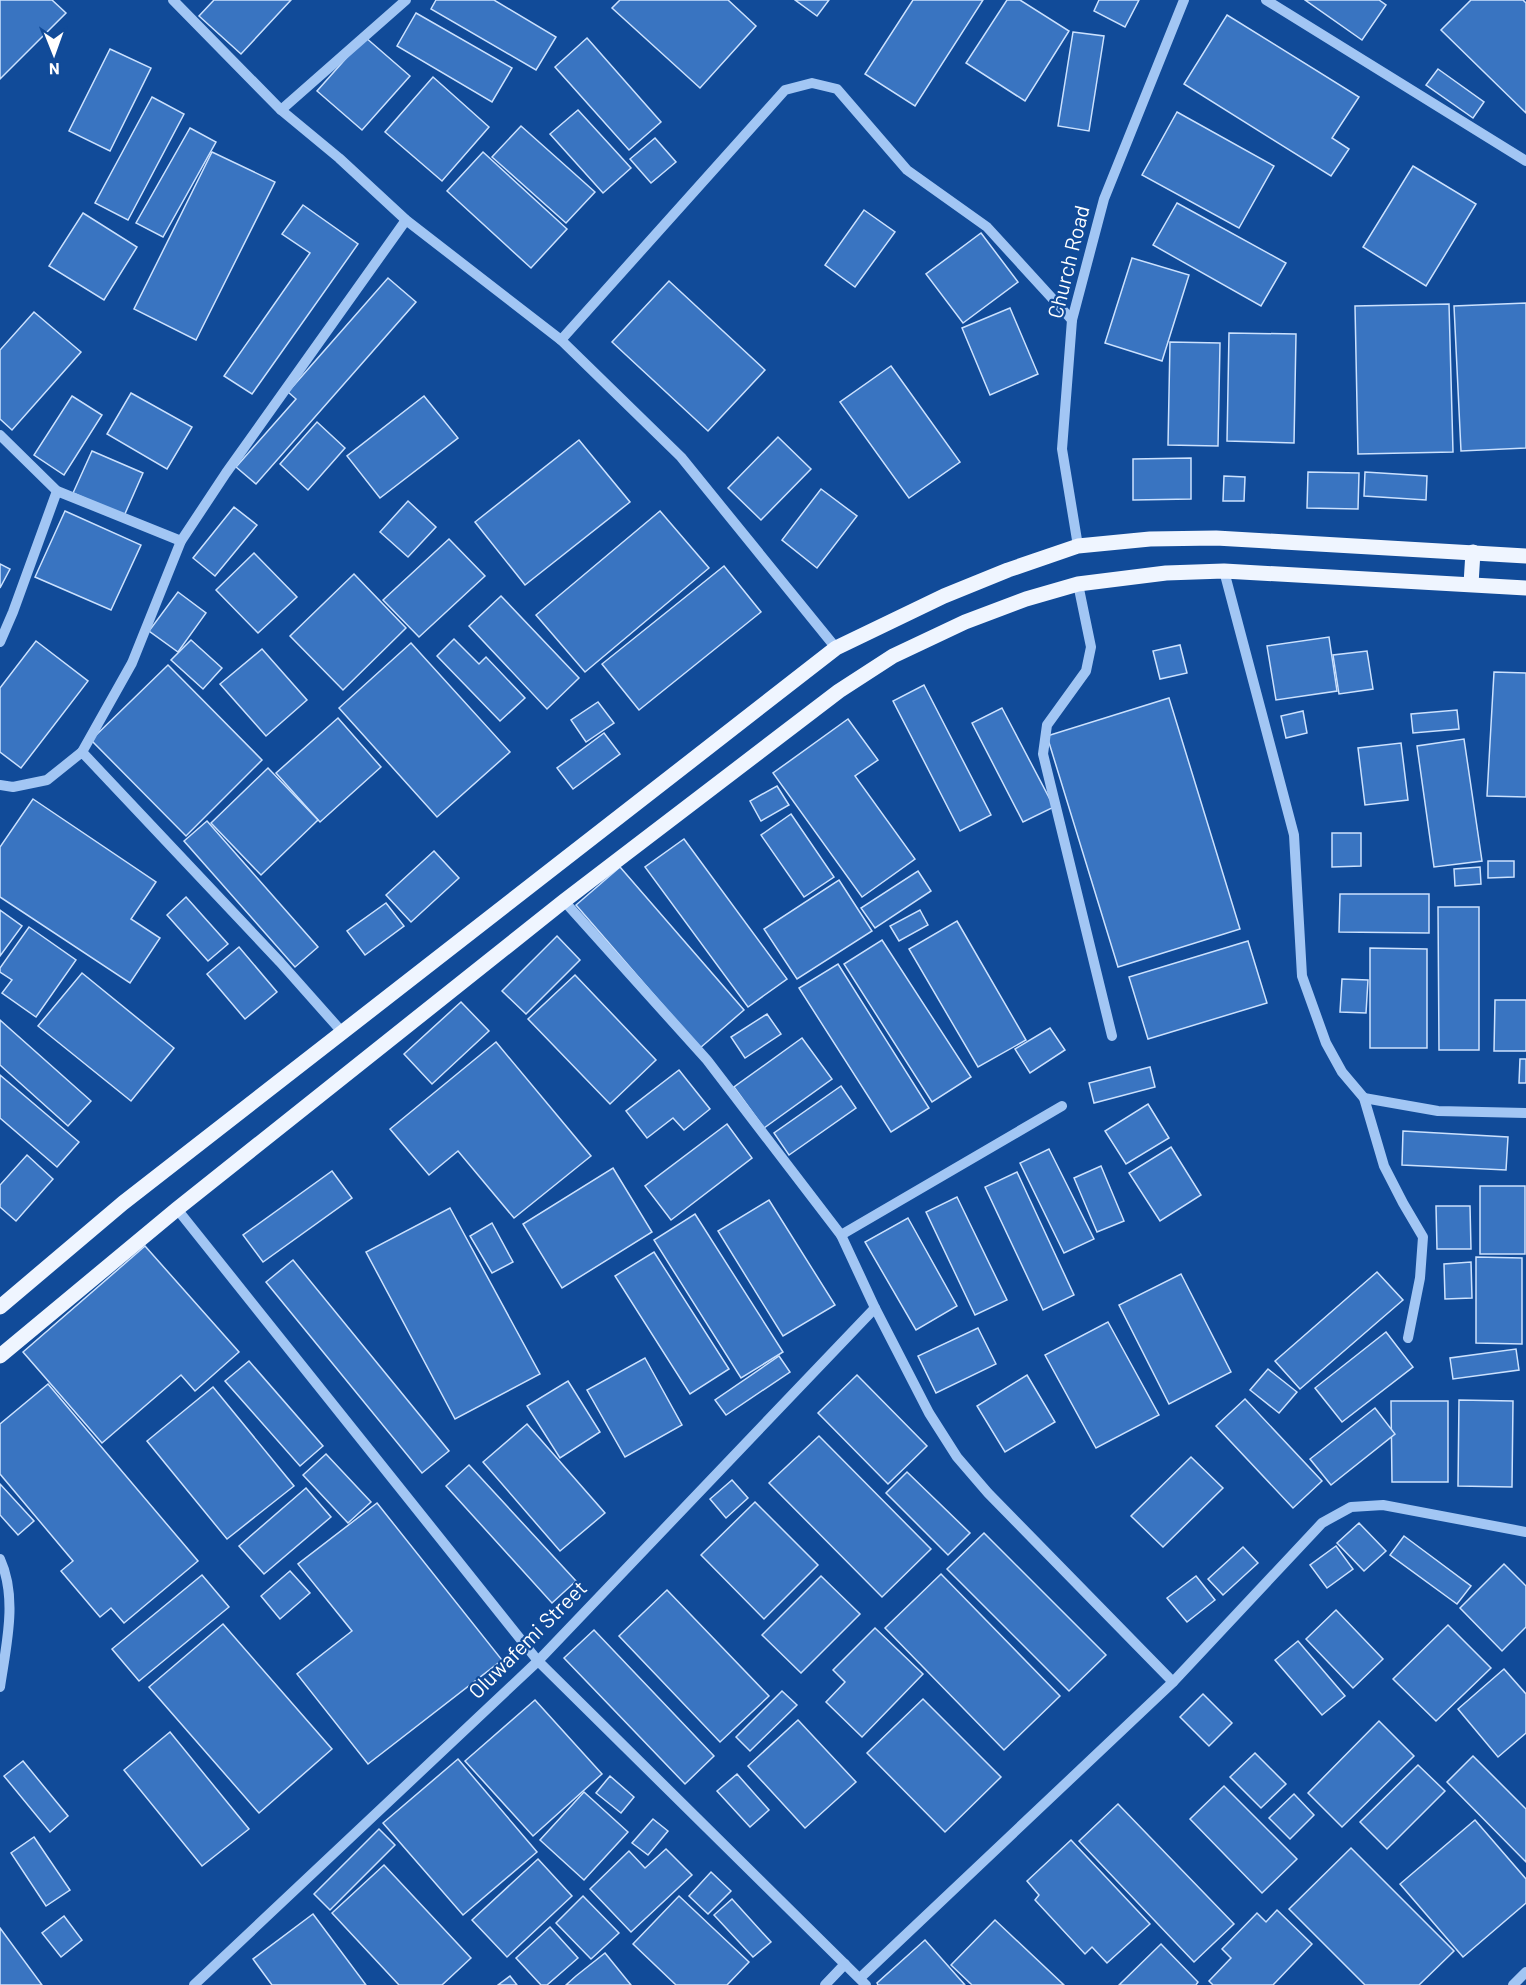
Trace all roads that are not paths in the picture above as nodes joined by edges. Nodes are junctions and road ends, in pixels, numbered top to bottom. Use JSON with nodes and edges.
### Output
{"nodes":[{"id":1,"x":173,"y":0,"type":"edge"},
{"id":2,"x":406,"y":0,"type":"edge"},
{"id":3,"x":1184,"y":0,"type":"edge"},
{"id":4,"x":1266,"y":0,"type":"edge"},
{"id":5,"x":281,"y":110,"type":"junction"},
{"id":6,"x":1526,"y":161,"type":"edge"},
{"id":7,"x":406,"y":220,"type":"junction"},
{"id":8,"x":1072,"y":320,"type":"junction"},
{"id":9,"x":561,"y":340,"type":"junction"},
{"id":10,"x":0,"y":435,"type":"edge"},
{"id":11,"x":57,"y":491,"type":"junction"},
{"id":12,"x":181,"y":541,"type":"junction"},
{"id":13,"x":1078,"y":546,"type":"junction"},
{"id":14,"x":1473,"y":552,"type":"junction"},
{"id":15,"x":1526,"y":556,"type":"edge"},
{"id":16,"x":1224,"y":571,"type":"junction"},
{"id":17,"x":1078,"y":584,"type":"junction"},
{"id":18,"x":1471,"y":584,"type":"junction"},
{"id":19,"x":1526,"y":588,"type":"edge"},
{"id":20,"x":0,"y":642,"type":"edge"},
{"id":21,"x":836,"y":648,"type":"junction"},
{"id":22,"x":82,"y":752,"type":"junction"},
{"id":23,"x":0,"y":785,"type":"edge"},
{"id":24,"x":564,"y":901,"type":"junction"},
{"id":25,"x":343,"y":1033,"type":"junction"},
{"id":26,"x":1112,"y":1036,"type":"dead end"},
{"id":27,"x":1364,"y":1098,"type":"junction"},
{"id":28,"x":1062,"y":1106,"type":"dead end"},
{"id":29,"x":1526,"y":1113,"type":"edge"},
{"id":30,"x":177,"y":1209,"type":"junction"},
{"id":31,"x":841,"y":1235,"type":"junction"},
{"id":32,"x":0,"y":1307,"type":"edge"},
{"id":33,"x":875,"y":1308,"type":"junction"},
{"id":34,"x":1408,"y":1338,"type":"dead end"},
{"id":35,"x":0,"y":1356,"type":"edge"},
{"id":36,"x":1526,"y":1532,"type":"edge"},
{"id":37,"x":0,"y":1559,"type":"edge"},
{"id":38,"x":538,"y":1660,"type":"junction"},
{"id":39,"x":1173,"y":1682,"type":"junction"},
{"id":40,"x":0,"y":1687,"type":"edge"},
{"id":41,"x":845,"y":1964,"type":"junction"},
{"id":42,"x":1526,"y":1972,"type":"edge"},
{"id":43,"x":863,"y":1982,"type":"edge"},
{"id":44,"x":194,"y":1985,"type":"edge"},
{"id":45,"x":825,"y":1985,"type":"edge"},
{"id":46,"x":1513,"y":1985,"type":"edge"}],
"edges":[{"from":1,"to":5,"type":"street"},
{"from":2,"to":5,"type":"street"},
{"from":3,"to":8,"type":"street","name":"Church Road"},
{"from":4,"to":6,"type":"street"},
{"from":5,"to":7,"type":"street"},
{"from":7,"to":9,"type":"street"},
{"from":7,"to":12,"type":"street"},
{"from":8,"to":9,"type":"street"},
{"from":8,"to":13,"type":"street","name":"Church Road"},
{"from":9,"to":21,"type":"street"},
{"from":10,"to":11,"type":"street"},
{"from":11,"to":12,"type":"street"},
{"from":11,"to":20,"type":"street"},
{"from":12,"to":22,"type":"street"},
{"from":13,"to":14,"type":"main road"},
{"from":13,"to":21,"type":"main road"},
{"from":14,"to":15,"type":"main road"},
{"from":14,"to":18,"type":"main road"},
{"from":16,"to":17,"type":"main road"},
{"from":16,"to":18,"type":"main road"},
{"from":16,"to":27,"type":"street"},
{"from":17,"to":24,"type":"main road"},
{"from":17,"to":26,"type":"street"},
{"from":18,"to":19,"type":"main road"},
{"from":21,"to":25,"type":"main road"},
{"from":22,"to":23,"type":"street"},
{"from":22,"to":25,"type":"street"},
{"from":24,"to":30,"type":"main road"},
{"from":24,"to":31,"type":"street"},
{"from":25,"to":32,"type":"main road"},
{"from":27,"to":29,"type":"street"},
{"from":27,"to":34,"type":"street"},
{"from":28,"to":31,"type":"street"},
{"from":30,"to":35,"type":"main road"},
{"from":30,"to":38,"type":"street"},
{"from":31,"to":33,"type":"street"},
{"from":33,"to":38,"type":"street","name":"Oluwafemi Street"},
{"from":33,"to":39,"type":"street"},
{"from":36,"to":39,"type":"street"},
{"from":37,"to":40,"type":"street"},
{"from":38,"to":41,"type":"street"},
{"from":38,"to":44,"type":"street","name":"Oluwafemi Street"},
{"from":39,"to":43,"type":"street"},
{"from":41,"to":43,"type":"street"},
{"from":41,"to":45,"type":"street"},
{"from":42,"to":46,"type":"street"}]}
